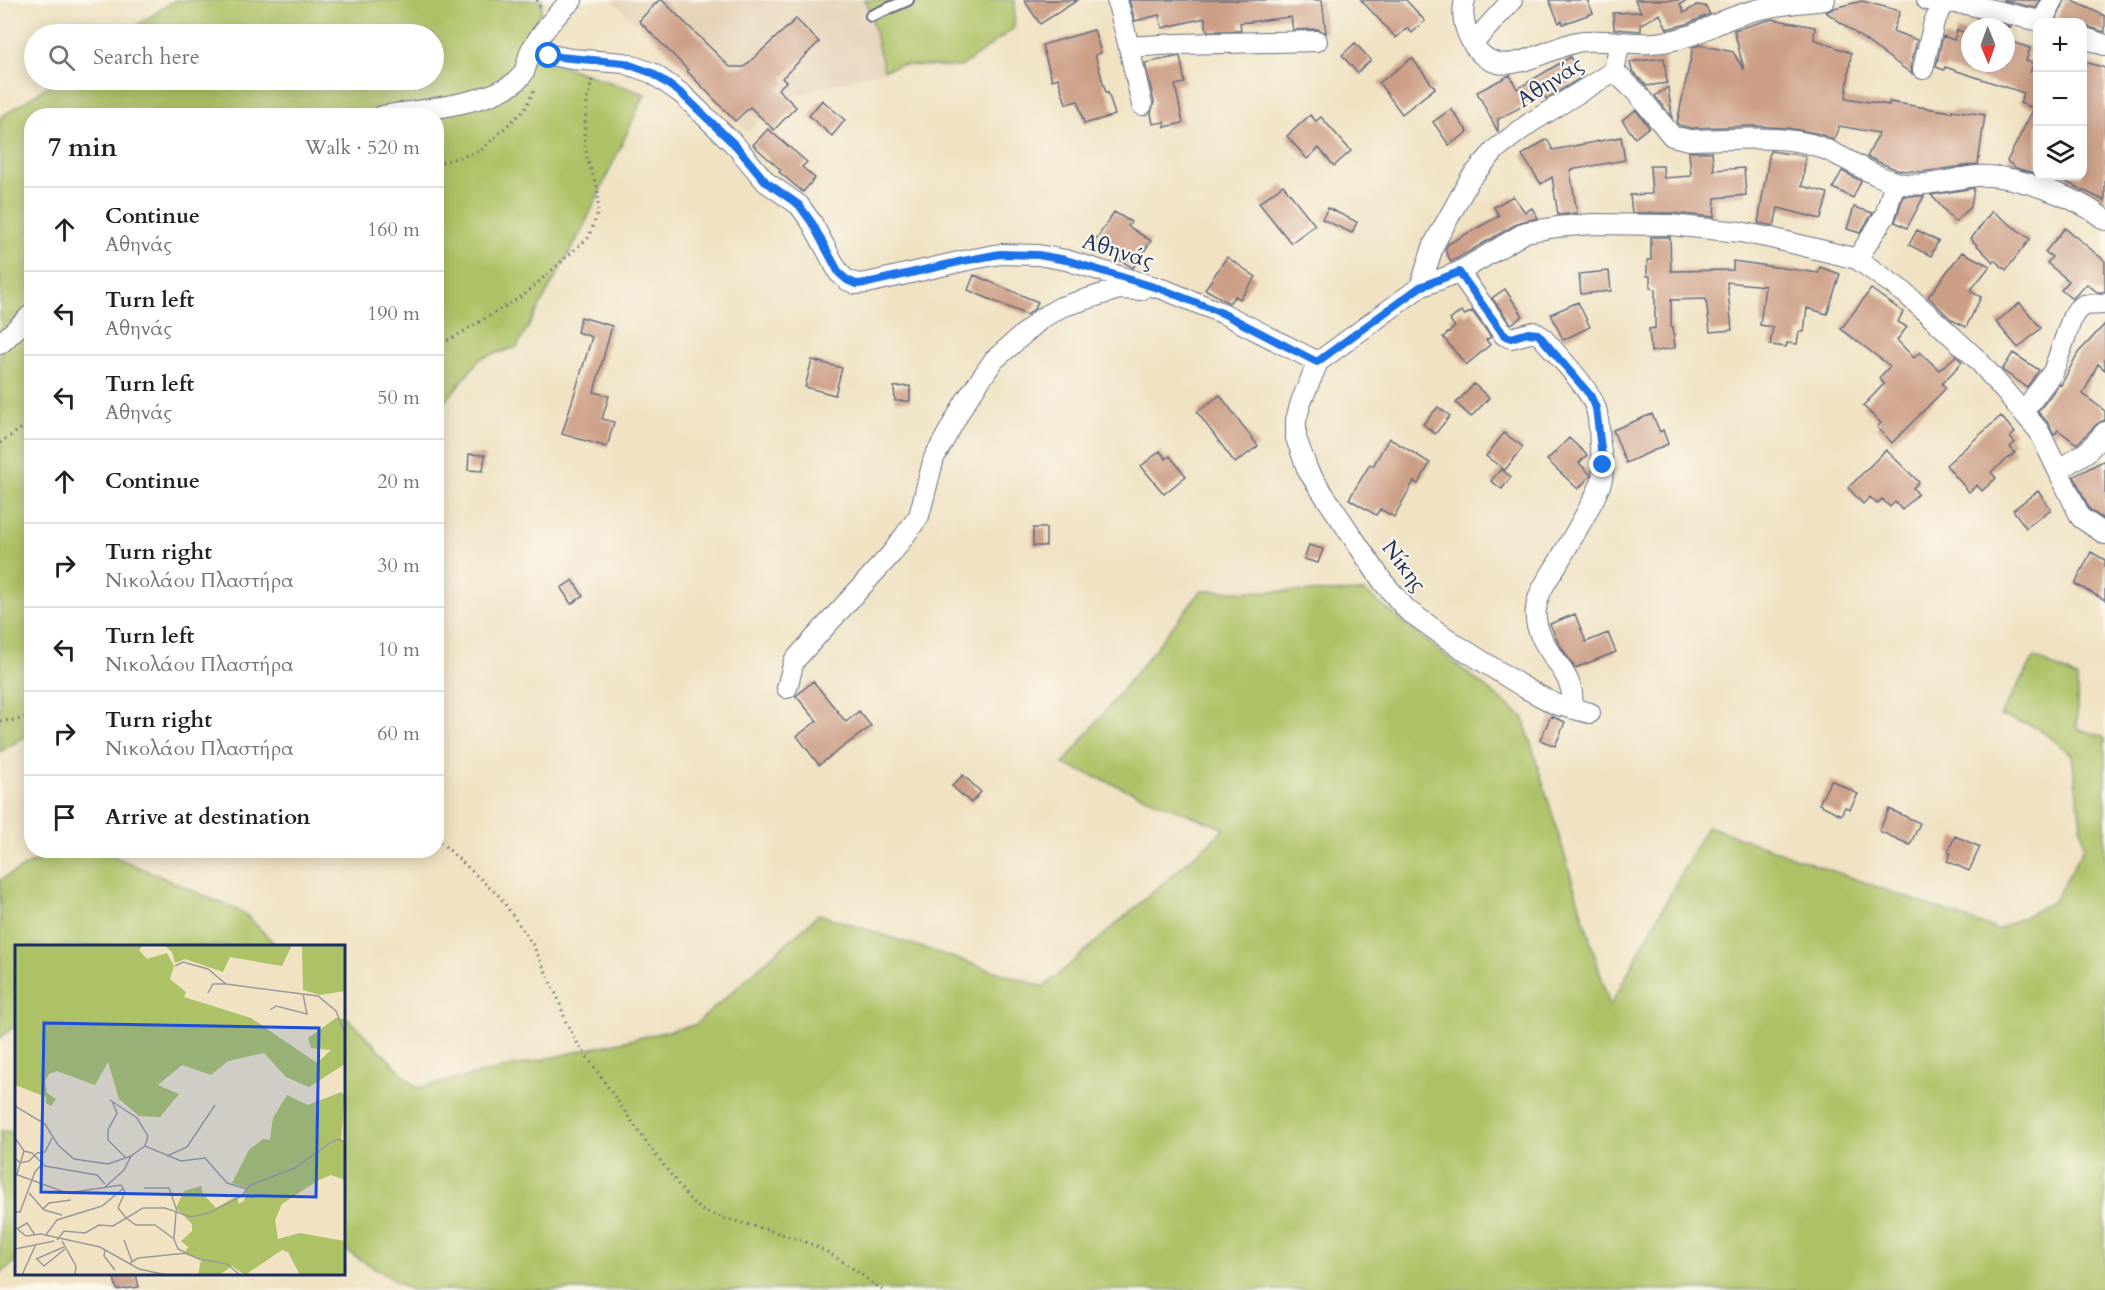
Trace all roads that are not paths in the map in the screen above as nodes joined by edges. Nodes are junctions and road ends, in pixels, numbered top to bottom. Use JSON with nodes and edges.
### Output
{"nodes":[{"id":1,"x":572,"y":0,"type":"edge"},
{"id":2,"x":908,"y":0,"type":"edge"},
{"id":3,"x":1118,"y":0,"type":"edge"},
{"id":4,"x":1465,"y":0,"type":"edge"},
{"id":5,"x":1512,"y":0,"type":"edge"},
{"id":6,"x":1825,"y":0,"type":"edge"},
{"id":7,"x":2053,"y":0,"type":"edge"},
{"id":8,"x":1936,"y":1,"type":"edge"},
{"id":9,"x":871,"y":16,"type":"dead end"},
{"id":10,"x":2045,"y":18,"type":"edge"},
{"id":11,"x":2033,"y":20,"type":"edge"},
{"id":12,"x":2087,"y":39,"type":"edge"},
{"id":13,"x":1317,"y":41,"type":"dead end"},
{"id":14,"x":1620,"y":42,"type":"junction"},
{"id":15,"x":1473,"y":43,"type":"junction"},
{"id":16,"x":2105,"y":45,"type":"edge"},
{"id":17,"x":1129,"y":47,"type":"junction"},
{"id":18,"x":531,"y":51,"type":"junction"},
{"id":19,"x":1923,"y":69,"type":"dead end"},
{"id":20,"x":1614,"y":70,"type":"junction"},
{"id":21,"x":1142,"y":105,"type":"dead end"},
{"id":22,"x":431,"y":108,"type":"edge"},
{"id":23,"x":1895,"y":182,"type":"junction"},
{"id":24,"x":2102,"y":212,"type":"edge"},
{"id":25,"x":1857,"y":259,"type":"junction"},
{"id":26,"x":1459,"y":272,"type":"junction"},
{"id":27,"x":1420,"y":287,"type":"junction"},
{"id":28,"x":1164,"y":290,"type":"junction"},
{"id":29,"x":2105,"y":304,"type":"edge"},
{"id":30,"x":24,"y":322,"type":"edge"},
{"id":31,"x":0,"y":344,"type":"edge"},
{"id":32,"x":1317,"y":362,"type":"junction"},
{"id":33,"x":2023,"y":412,"type":"junction"},
{"id":34,"x":2105,"y":432,"type":"edge"},
{"id":35,"x":2058,"y":470,"type":"junction"},
{"id":36,"x":2105,"y":534,"type":"edge"},
{"id":37,"x":787,"y":688,"type":"dead end"}],
"edges":[{"from":1,"to":18,"type":"street"},
{"from":2,"to":9,"type":"lane"},
{"from":3,"to":17,"type":"street"},
{"from":4,"to":15,"type":"street"},
{"from":5,"to":15,"type":"street"},
{"from":6,"to":14,"type":"street"},
{"from":7,"to":10,"type":"street"},
{"from":8,"to":11,"type":"street"},
{"from":8,"to":19,"type":"street"},
{"from":12,"to":16,"type":"street"},
{"from":13,"to":17,"type":"street"},
{"from":14,"to":15,"type":"street"},
{"from":14,"to":20,"type":"street","name":"Αθηνάς"},
{"from":17,"to":21,"type":"street"},
{"from":18,"to":22,"type":"street"},
{"from":18,"to":28,"type":"street","name":"Αθηνάς"},
{"from":20,"to":23,"type":"street"},
{"from":20,"to":27,"type":"street","name":"Αθηνάς"},
{"from":23,"to":24,"type":"street"},
{"from":23,"to":25,"type":"street"},
{"from":25,"to":26,"type":"street"},
{"from":25,"to":33,"type":"street"},
{"from":26,"to":27,"type":"street"},
{"from":26,"to":32,"type":"street","name":"Νίκης"},
{"from":27,"to":32,"type":"street"},
{"from":28,"to":32,"type":"street","name":"Αθηνάς"},
{"from":28,"to":37,"type":"street"},
{"from":29,"to":33,"type":"street"},
{"from":30,"to":31,"type":"street"},
{"from":33,"to":35,"type":"street"},
{"from":34,"to":35,"type":"street"},
{"from":35,"to":36,"type":"street"}]}
